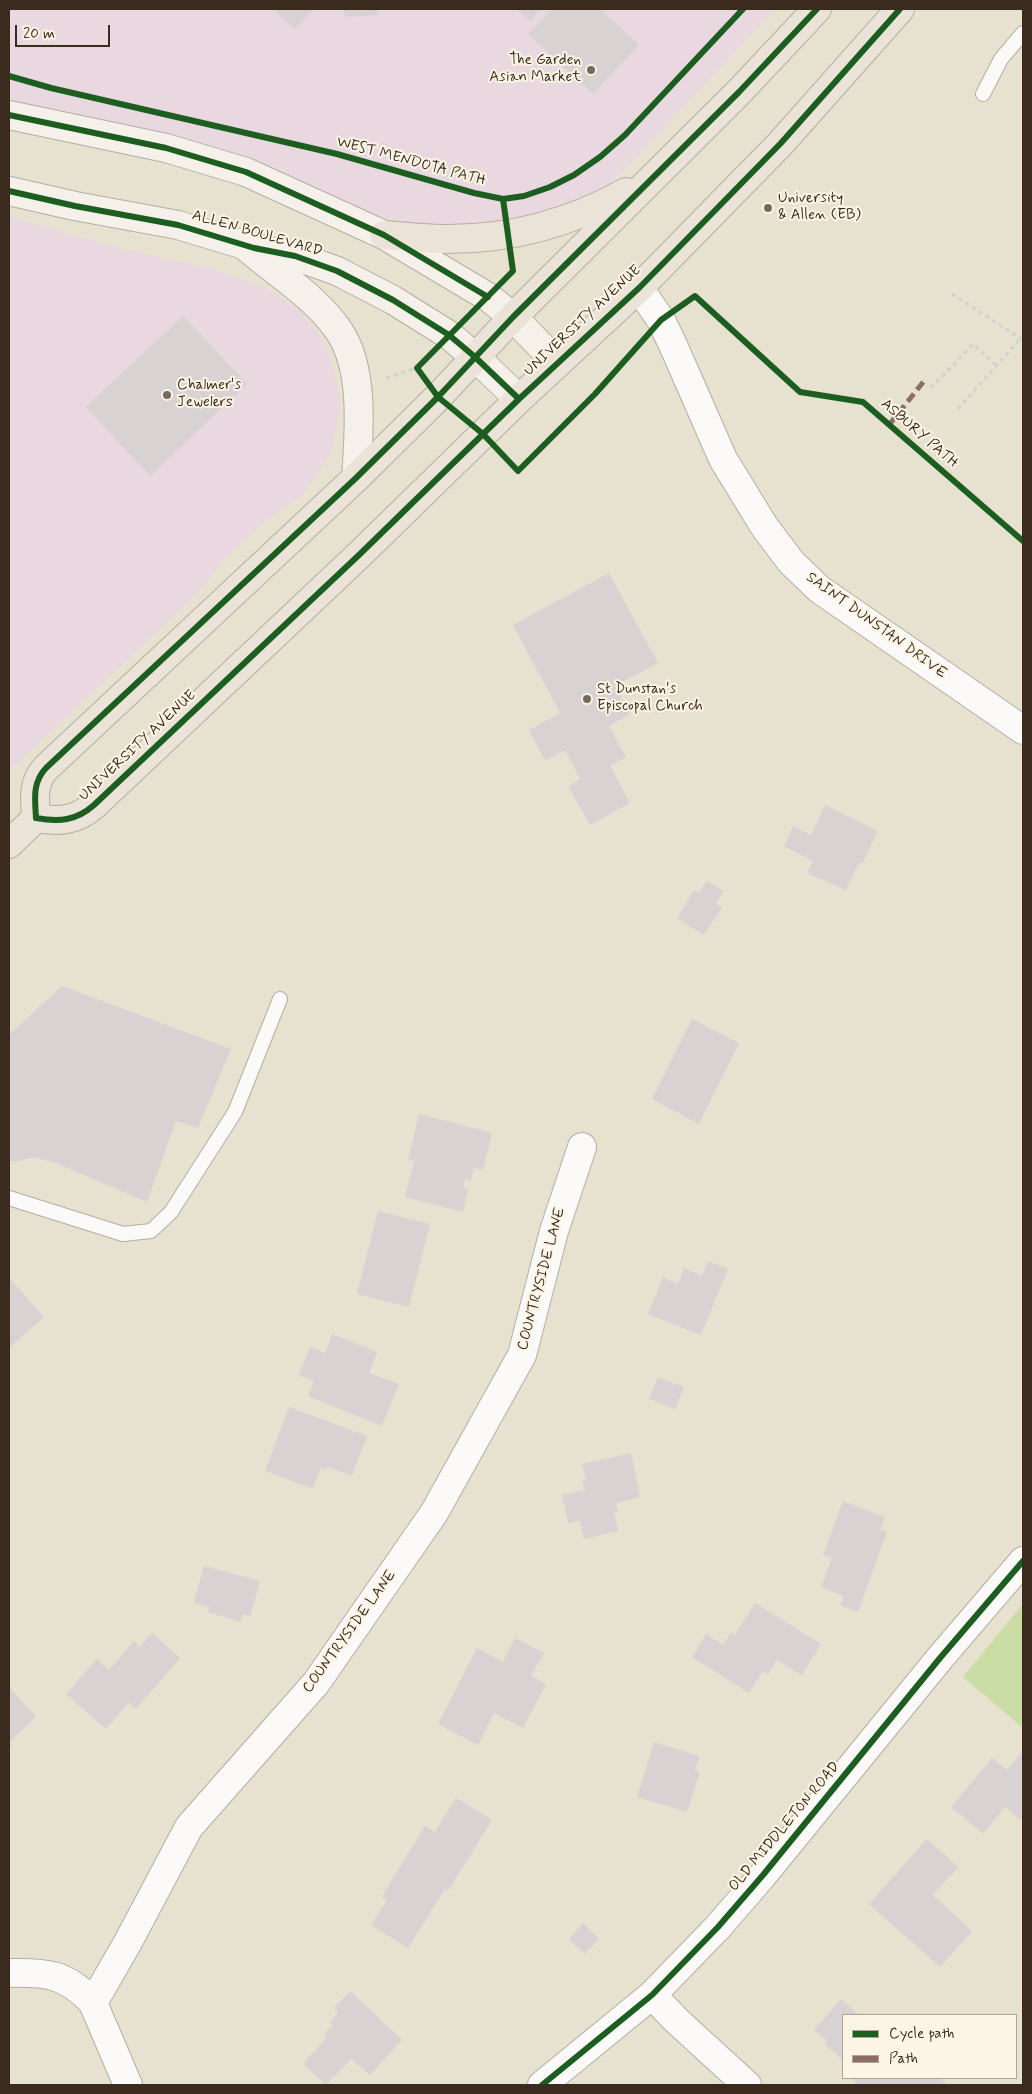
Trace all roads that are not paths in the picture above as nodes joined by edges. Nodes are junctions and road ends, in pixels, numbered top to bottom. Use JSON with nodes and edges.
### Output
{"nodes":[{"id":1,"x":817,"y":9,"type":"edge"},
{"id":2,"x":900,"y":9,"type":"edge"},
{"id":3,"x":1023,"y":33,"type":"edge"},
{"id":4,"x":983,"y":94,"type":"dead end"},
{"id":5,"x":9,"y":115,"type":"edge"},
{"id":6,"x":656,"y":175,"type":"junction"},
{"id":7,"x":9,"y":191,"type":"edge"},
{"id":8,"x":384,"y":234,"type":"junction"},
{"id":9,"x":244,"y":246,"type":"junction"},
{"id":10,"x":639,"y":288,"type":"junction"},
{"id":11,"x":513,"y":317,"type":"junction"},
{"id":12,"x":476,"y":357,"type":"junction"},
{"id":13,"x":557,"y":363,"type":"junction"},
{"id":14,"x":519,"y":399,"type":"junction"},
{"id":15,"x":356,"y":478,"type":"junction"},
{"id":16,"x":1023,"y":730,"type":"edge"},
{"id":17,"x":36,"y":818,"type":"junction"},
{"id":18,"x":9,"y":844,"type":"edge"},
{"id":19,"x":280,"y":999,"type":"dead end"},
{"id":20,"x":582,"y":1147,"type":"dead end"},
{"id":21,"x":9,"y":1198,"type":"edge"},
{"id":22,"x":1023,"y":1561,"type":"edge"},
{"id":23,"x":9,"y":1973,"type":"edge"},
{"id":24,"x":652,"y":1995,"type":"junction"},
{"id":25,"x":93,"y":2004,"type":"junction"},
{"id":26,"x":128,"y":2085,"type":"edge"},
{"id":27,"x":542,"y":2085,"type":"edge"},
{"id":28,"x":747,"y":2085,"type":"edge"}],
"edges":[{"from":1,"to":6,"type":"main road"},
{"from":2,"to":10,"type":"main road","name":"UNIVERSITY AVENUE"},
{"from":3,"to":4,"type":"lane"},
{"from":5,"to":8,"type":"main road"},
{"from":6,"to":8,"type":"main road"},
{"from":6,"to":11,"type":"main road"},
{"from":7,"to":9,"type":"main road","name":"ALLEN BOULEVARD"},
{"from":8,"to":11,"type":"main road"},
{"from":9,"to":12,"type":"main road","name":"ALLEN BOULEVARD"},
{"from":9,"to":15,"type":"main road"},
{"from":10,"to":13,"type":"main road","name":"UNIVERSITY AVENUE"},
{"from":10,"to":16,"type":"street","name":"SAINT DUNSTAN DRIVE"},
{"from":11,"to":12,"type":"main road"},
{"from":11,"to":13,"type":"main road"},
{"from":12,"to":14,"type":"main road","name":"ALLEN BOULEVARD"},
{"from":12,"to":15,"type":"main road"},
{"from":13,"to":14,"type":"main road","name":"UNIVERSITY AVENUE"},
{"from":14,"to":17,"type":"main road","name":"UNIVERSITY AVENUE"},
{"from":15,"to":17,"type":"main road"},
{"from":17,"to":18,"type":"main road"},
{"from":19,"to":21,"type":"lane"},
{"from":20,"to":25,"type":"street","name":"COUNTRYSIDE LANE"},
{"from":22,"to":24,"type":"street","name":"OLD MIDDLETON ROAD"},
{"from":23,"to":25,"type":"street"},
{"from":24,"to":27,"type":"street","name":"OLD MIDDLETON ROAD"},
{"from":24,"to":28,"type":"street"},
{"from":25,"to":26,"type":"street"}]}
